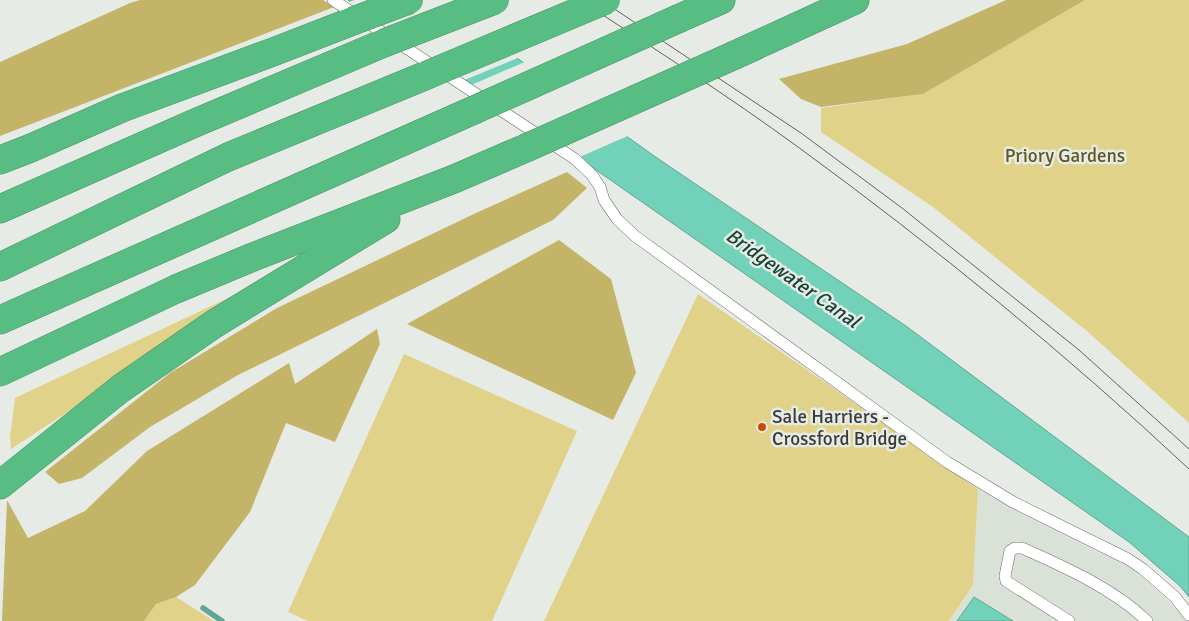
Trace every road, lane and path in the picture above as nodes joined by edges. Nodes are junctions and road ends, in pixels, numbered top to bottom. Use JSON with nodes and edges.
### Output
{"nodes":[{"id":1,"x":333,"y":0,"type":"edge"},
{"id":2,"x":409,"y":0,"type":"edge"},
{"id":3,"x":456,"y":0,"type":"edge"},
{"id":4,"x":495,"y":0,"type":"edge"},
{"id":5,"x":606,"y":0,"type":"edge"},
{"id":6,"x":721,"y":0,"type":"edge"},
{"id":7,"x":855,"y":0,"type":"edge"},
{"id":8,"x":369,"y":32,"type":"junction"},
{"id":9,"x":0,"y":160,"type":"edge"},
{"id":10,"x":454,"y":179,"type":"junction"},
{"id":11,"x":0,"y":210,"type":"edge"},
{"id":12,"x":3,"y":266,"type":"edge"},
{"id":13,"x":10,"y":316,"type":"edge"},
{"id":14,"x":0,"y":372,"type":"edge"},
{"id":15,"x":0,"y":484,"type":"edge"},
{"id":16,"x":1189,"y":615,"type":"edge"},
{"id":17,"x":1069,"y":621,"type":"edge"},
{"id":18,"x":1148,"y":621,"type":"edge"}],
"edges":[{"from":1,"to":16,"type":"lane"},
{"from":2,"to":8,"type":"highway","bridge":true},
{"from":3,"to":8,"type":"highway"},
{"from":4,"to":8,"type":"highway","bridge":true},
{"from":5,"to":12,"type":"highway","bridge":true},
{"from":6,"to":13,"type":"highway","bridge":true},
{"from":7,"to":10,"type":"highway","bridge":true},
{"from":8,"to":9,"type":"highway"},
{"from":8,"to":11,"type":"highway"},
{"from":10,"to":14,"type":"highway"},
{"from":10,"to":15,"type":"highway"},
{"from":17,"to":18,"type":"lane"}]}
